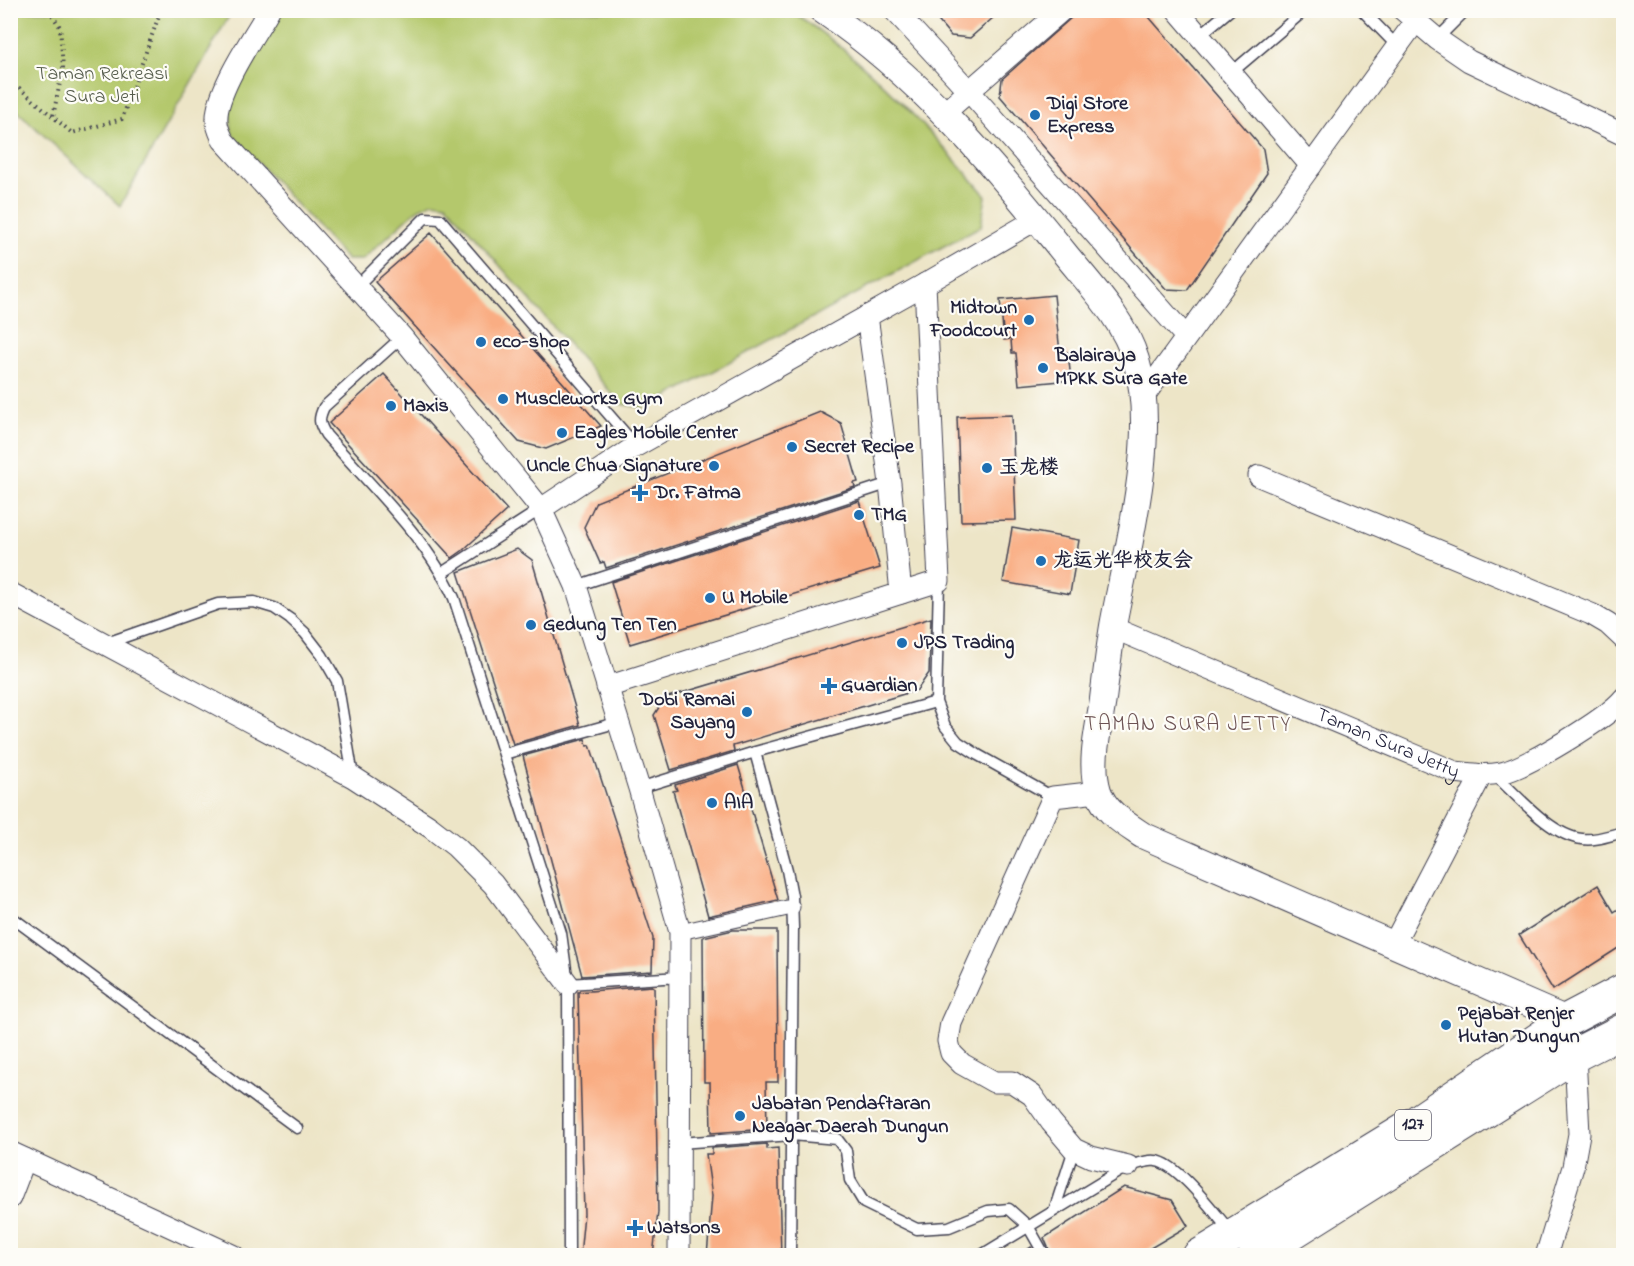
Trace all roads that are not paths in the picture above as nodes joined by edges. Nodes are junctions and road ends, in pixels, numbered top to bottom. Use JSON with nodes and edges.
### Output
{"nodes":[{"id":1,"x":269,"y":10,"type":"edge"},
{"id":2,"x":822,"y":10,"type":"edge"},
{"id":3,"x":894,"y":10,"type":"edge"},
{"id":4,"x":1062,"y":10,"type":"edge"},
{"id":5,"x":1177,"y":10,"type":"edge"},
{"id":6,"x":1230,"y":10,"type":"edge"},
{"id":7,"x":1305,"y":10,"type":"edge"},
{"id":8,"x":1362,"y":10,"type":"edge"},
{"id":9,"x":1466,"y":10,"type":"edge"},
{"id":10,"x":1409,"y":16,"type":"edge"},
{"id":11,"x":1199,"y":36,"type":"junction"},
{"id":12,"x":1437,"y":39,"type":"junction"},
{"id":13,"x":1397,"y":46,"type":"junction"},
{"id":14,"x":1231,"y":73,"type":"junction"},
{"id":15,"x":969,"y":91,"type":"junction"},
{"id":16,"x":944,"y":113,"type":"junction"},
{"id":17,"x":1620,"y":128,"type":"edge"},
{"id":18,"x":1311,"y":166,"type":"junction"},
{"id":19,"x":1037,"y":219,"type":"junction"},
{"id":20,"x":926,"y":284,"type":"junction"},
{"id":21,"x":356,"y":287,"type":"junction"},
{"id":22,"x":867,"y":315,"type":"junction"},
{"id":23,"x":402,"y":337,"type":"junction"},
{"id":24,"x":1186,"y":337,"type":"junction"},
{"id":25,"x":1144,"y":396,"type":"junction"},
{"id":26,"x":636,"y":447,"type":"junction"},
{"id":27,"x":1259,"y":476,"type":"dead end"},
{"id":28,"x":890,"y":483,"type":"junction"},
{"id":29,"x":541,"y":509,"type":"junction"},
{"id":30,"x":442,"y":573,"type":"junction"},
{"id":31,"x":939,"y":581,"type":"junction"},
{"id":32,"x":576,"y":586,"type":"junction"},
{"id":33,"x":10,"y":592,"type":"edge"},
{"id":34,"x":902,"y":593,"type":"junction"},
{"id":35,"x":1113,"y":628,"type":"junction"},
{"id":36,"x":1623,"y":639,"type":"edge"},
{"id":37,"x":107,"y":643,"type":"junction"},
{"id":38,"x":607,"y":687,"type":"junction"},
{"id":39,"x":1623,"y":698,"type":"edge"},
{"id":40,"x":936,"y":702,"type":"junction"},
{"id":41,"x":619,"y":722,"type":"junction"},
{"id":42,"x":755,"y":752,"type":"junction"},
{"id":43,"x":504,"y":754,"type":"junction"},
{"id":44,"x":1488,"y":775,"type":"junction"},
{"id":45,"x":353,"y":777,"type":"junction"},
{"id":46,"x":639,"y":788,"type":"junction"},
{"id":47,"x":1098,"y":792,"type":"junction"},
{"id":48,"x":1053,"y":797,"type":"junction"},
{"id":49,"x":1623,"y":832,"type":"edge"},
{"id":50,"x":792,"y":907,"type":"junction"},
{"id":51,"x":10,"y":916,"type":"edge"},
{"id":52,"x":680,"y":932,"type":"junction"},
{"id":53,"x":1393,"y":945,"type":"junction"},
{"id":54,"x":680,"y":977,"type":"junction"},
{"id":55,"x":568,"y":984,"type":"junction"},
{"id":56,"x":1623,"y":990,"type":"edge"},
{"id":57,"x":1567,"y":1020,"type":"junction"},
{"id":58,"x":1623,"y":1030,"type":"edge"},
{"id":59,"x":1575,"y":1055,"type":"junction"},
{"id":60,"x":297,"y":1128,"type":"dead end"},
{"id":61,"x":792,"y":1135,"type":"junction"},
{"id":62,"x":679,"y":1143,"type":"junction"},
{"id":63,"x":1074,"y":1149,"type":"junction"},
{"id":64,"x":18,"y":1156,"type":"edge"},
{"id":65,"x":1128,"y":1166,"type":"junction"},
{"id":66,"x":10,"y":1198,"type":"edge"},
{"id":67,"x":1054,"y":1211,"type":"junction"},
{"id":68,"x":1028,"y":1226,"type":"junction"},
{"id":69,"x":1244,"y":1245,"type":"edge"},
{"id":70,"x":234,"y":1256,"type":"edge"},
{"id":71,"x":569,"y":1256,"type":"edge"},
{"id":72,"x":679,"y":1256,"type":"edge"},
{"id":73,"x":790,"y":1256,"type":"edge"},
{"id":74,"x":980,"y":1256,"type":"edge"},
{"id":75,"x":1045,"y":1256,"type":"edge"},
{"id":76,"x":1199,"y":1256,"type":"edge"},
{"id":77,"x":1546,"y":1256,"type":"edge"}],
"edges":[{"from":1,"to":21,"type":"street"},
{"from":2,"to":16,"type":"street"},
{"from":3,"to":15,"type":"street"},
{"from":4,"to":15,"type":"street"},
{"from":5,"to":11,"type":"street"},
{"from":6,"to":11,"type":"lane"},
{"from":7,"to":14,"type":"lane"},
{"from":8,"to":13,"type":"lane"},
{"from":9,"to":12,"type":"lane"},
{"from":10,"to":12,"type":"street"},
{"from":10,"to":13,"type":"street"},
{"from":11,"to":14,"type":"street"},
{"from":12,"to":17,"type":"street"},
{"from":13,"to":18,"type":"street"},
{"from":14,"to":18,"type":"street"},
{"from":15,"to":16,"type":"street"},
{"from":15,"to":24,"type":"street"},
{"from":16,"to":19,"type":"street"},
{"from":18,"to":24,"type":"street"},
{"from":19,"to":20,"type":"street"},
{"from":19,"to":25,"type":"street"},
{"from":20,"to":22,"type":"street"},
{"from":20,"to":31,"type":"street"},
{"from":21,"to":23,"type":"street"},
{"from":21,"to":26,"type":"lane"},
{"from":22,"to":26,"type":"street"},
{"from":22,"to":28,"type":"street"},
{"from":23,"to":29,"type":"street"},
{"from":23,"to":30,"type":"lane"},
{"from":24,"to":25,"type":"street"},
{"from":25,"to":35,"type":"street"},
{"from":26,"to":29,"type":"street"},
{"from":27,"to":36,"type":"street"},
{"from":28,"to":32,"type":"lane"},
{"from":28,"to":34,"type":"street"},
{"from":29,"to":30,"type":"lane"},
{"from":29,"to":32,"type":"street"},
{"from":30,"to":43,"type":"lane"},
{"from":31,"to":34,"type":"street"},
{"from":31,"to":40,"type":"lane"},
{"from":32,"to":38,"type":"street"},
{"from":33,"to":37,"type":"street"},
{"from":34,"to":38,"type":"street"},
{"from":35,"to":44,"type":"street","name":"Taman Sura Jetty"},
{"from":35,"to":47,"type":"street"},
{"from":37,"to":45,"type":"street"},
{"from":37,"to":45,"type":"lane"},
{"from":38,"to":41,"type":"street"},
{"from":39,"to":44,"type":"street"},
{"from":40,"to":42,"type":"lane"},
{"from":40,"to":48,"type":"lane"},
{"from":41,"to":43,"type":"lane"},
{"from":41,"to":46,"type":"street"},
{"from":42,"to":46,"type":"lane"},
{"from":42,"to":50,"type":"lane"},
{"from":43,"to":55,"type":"lane"},
{"from":44,"to":49,"type":"lane"},
{"from":44,"to":53,"type":"street"},
{"from":45,"to":55,"type":"street"},
{"from":46,"to":52,"type":"street"},
{"from":47,"to":48,"type":"street"},
{"from":47,"to":53,"type":"street"},
{"from":48,"to":63,"type":"street"},
{"from":50,"to":52,"type":"street"},
{"from":50,"to":61,"type":"lane"},
{"from":51,"to":60,"type":"lane"},
{"from":52,"to":54,"type":"street"},
{"from":53,"to":57,"type":"street"},
{"from":54,"to":55,"type":"lane"},
{"from":54,"to":62,"type":"street"},
{"from":55,"to":71,"type":"lane"},
{"from":56,"to":57,"type":"main road","number":"127"},
{"from":57,"to":69,"type":"main road","number":"127"},
{"from":58,"to":59,"type":"main road","number":"127"},
{"from":59,"to":69,"type":"main road","number":"127"},
{"from":59,"to":77,"type":"street"},
{"from":61,"to":62,"type":"lane"},
{"from":61,"to":68,"type":"lane"},
{"from":61,"to":73,"type":"lane"},
{"from":62,"to":72,"type":"street"},
{"from":63,"to":65,"type":"street"},
{"from":63,"to":67,"type":"lane"},
{"from":64,"to":66,"type":"street"},
{"from":64,"to":70,"type":"street"},
{"from":65,"to":67,"type":"lane"},
{"from":65,"to":69,"type":"lane"},
{"from":67,"to":68,"type":"lane"},
{"from":68,"to":74,"type":"lane"},
{"from":68,"to":75,"type":"lane"},
{"from":69,"to":76,"type":"main road","number":"127"}]}
